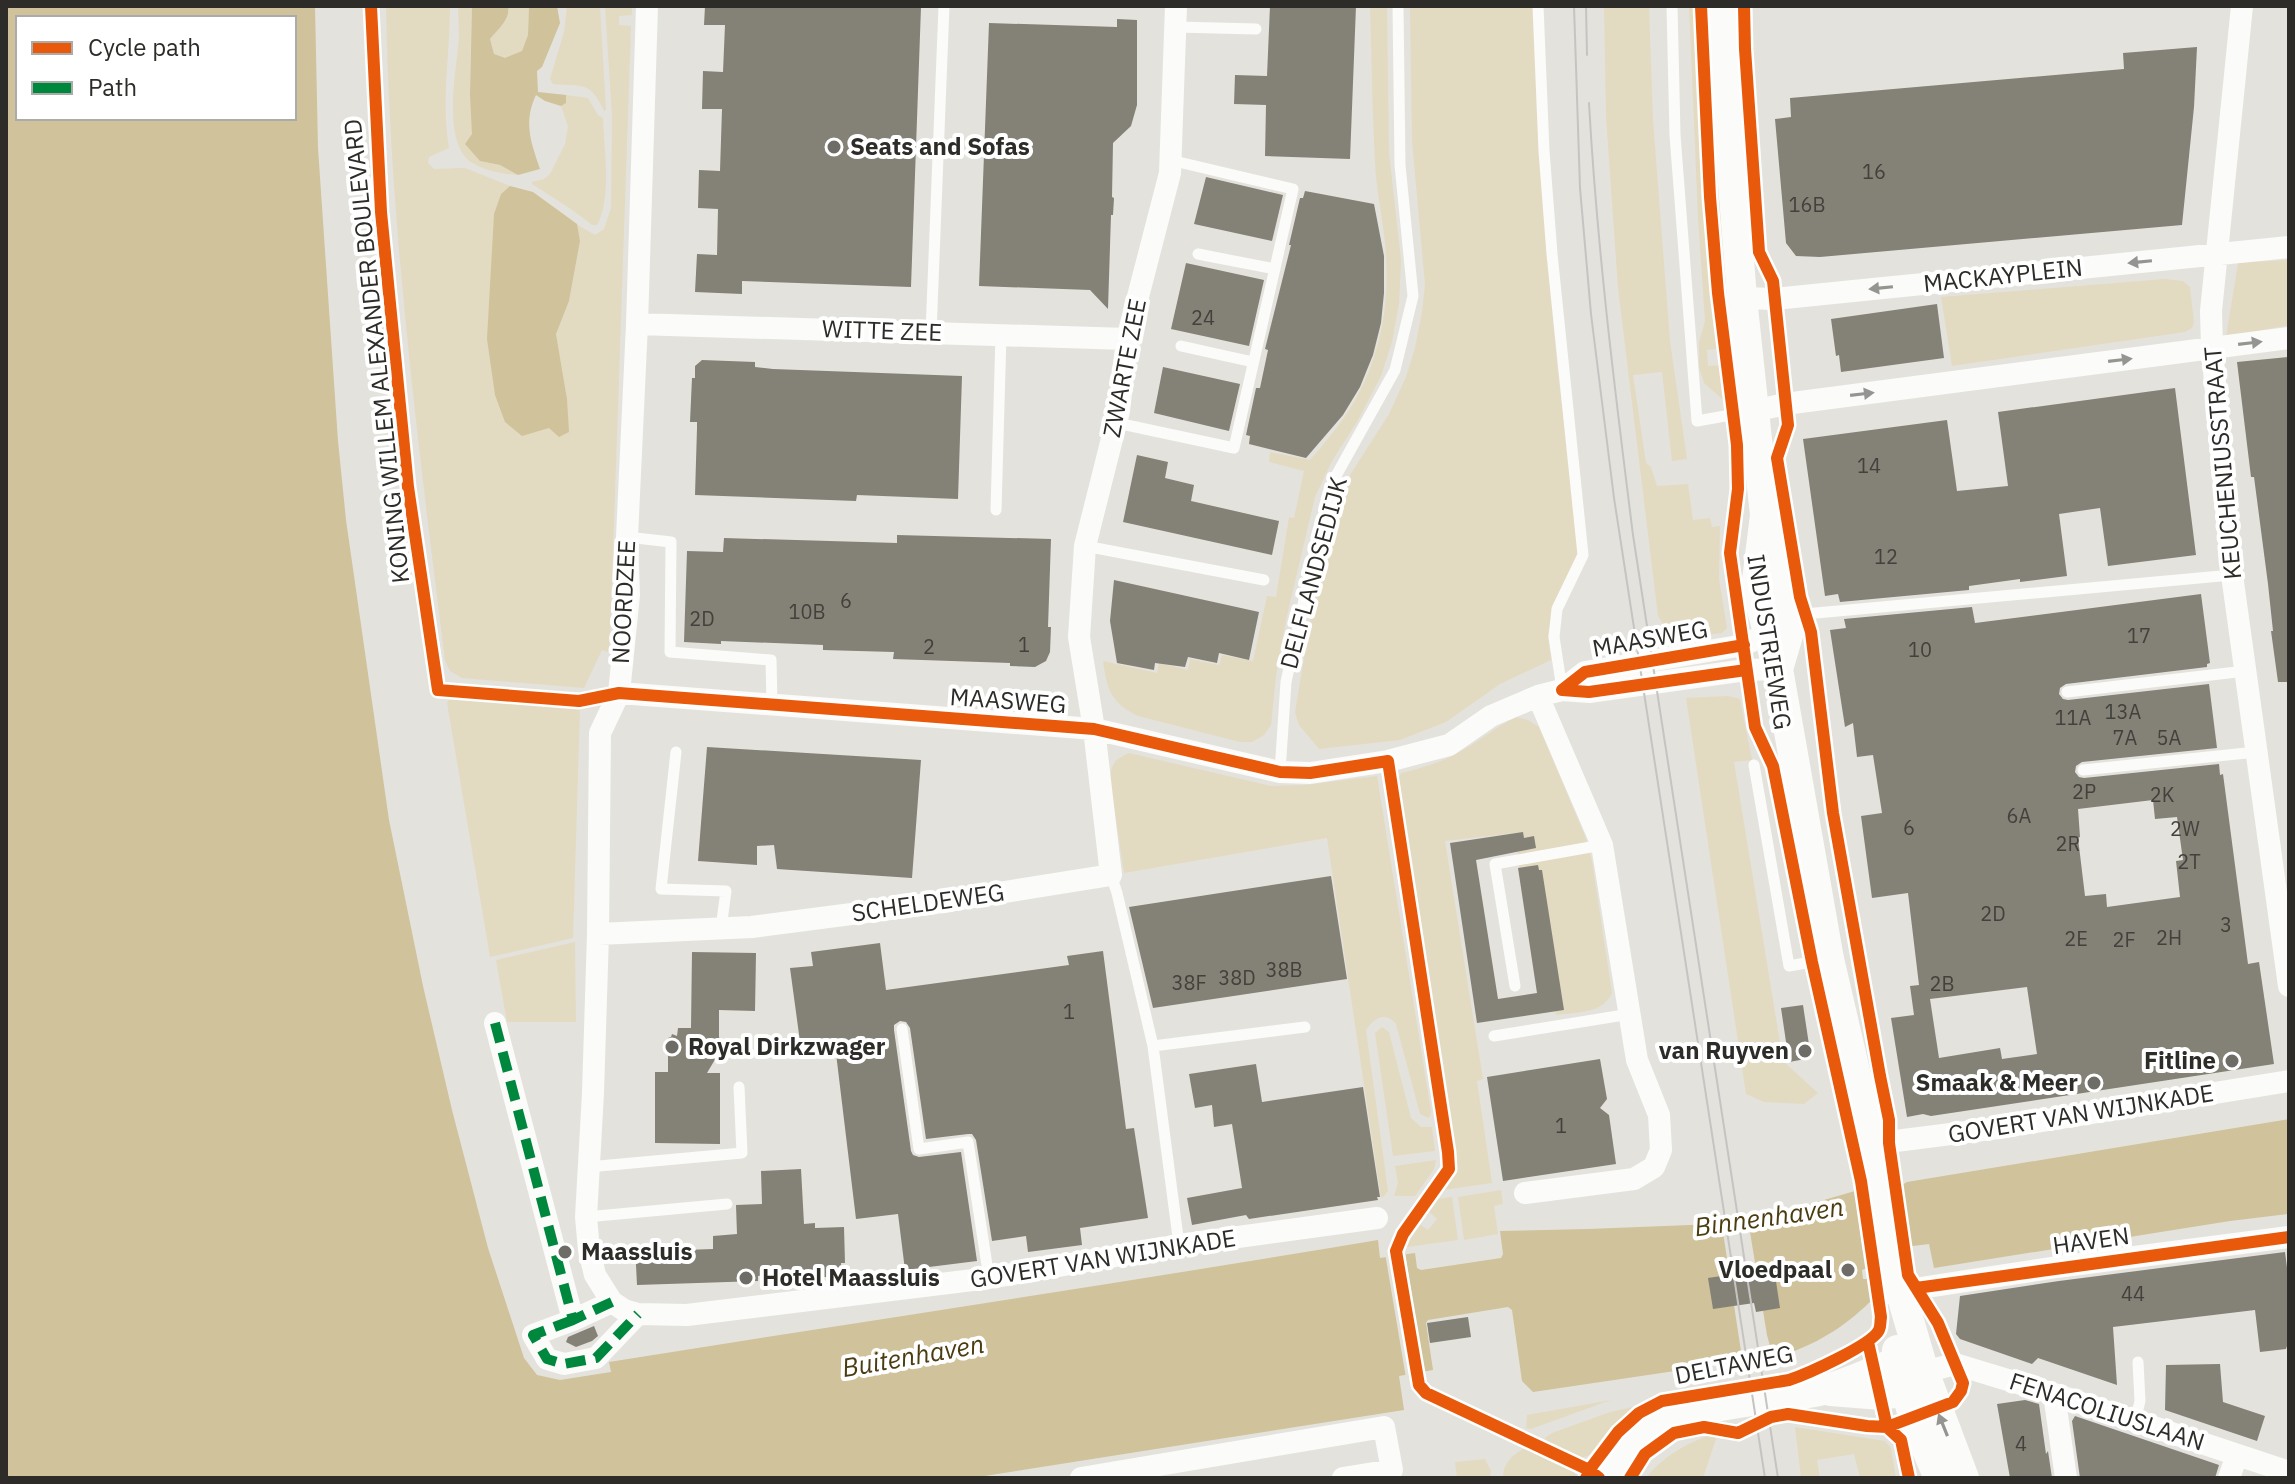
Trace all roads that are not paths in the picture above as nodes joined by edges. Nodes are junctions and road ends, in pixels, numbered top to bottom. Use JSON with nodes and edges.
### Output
{"nodes":[{"id":1,"x":647,"y":6,"type":"edge"},
{"id":2,"x":944,"y":6,"type":"edge"},
{"id":3,"x":1398,"y":6,"type":"edge"},
{"id":4,"x":1538,"y":6,"type":"edge"},
{"id":5,"x":1672,"y":6,"type":"edge"},
{"id":6,"x":1723,"y":6,"type":"edge"},
{"id":7,"x":2242,"y":6,"type":"edge"},
{"id":8,"x":1176,"y":16,"type":"edge"},
{"id":9,"x":1256,"y":29,"type":"dead end"},
{"id":10,"x":1170,"y":160,"type":"junction"},
{"id":11,"x":2289,"y":247,"type":"edge"},
{"id":12,"x":1198,"y":254,"type":"dead end"},
{"id":13,"x":2218,"y":254,"type":"junction"},
{"id":14,"x":1275,"y":269,"type":"junction"},
{"id":15,"x":1742,"y":298,"type":"junction"},
{"id":16,"x":637,"y":324,"type":"junction"},
{"id":17,"x":931,"y":333,"type":"junction"},
{"id":18,"x":1001,"y":335,"type":"junction"},
{"id":19,"x":2289,"y":338,"type":"edge"},
{"id":20,"x":1127,"y":339,"type":"junction"},
{"id":21,"x":1181,"y":346,"type":"dead end"},
{"id":22,"x":2212,"y":348,"type":"junction"},
{"id":23,"x":1253,"y":362,"type":"junction"},
{"id":24,"x":1754,"y":411,"type":"junction"},
{"id":25,"x":1117,"y":423,"type":"junction"},
{"id":26,"x":996,"y":510,"type":"dead end"},
{"id":27,"x":627,"y":537,"type":"junction"},
{"id":28,"x":1085,"y":546,"type":"junction"},
{"id":29,"x":2232,"y":575,"type":"junction"},
{"id":30,"x":1264,"y":580,"type":"dead end"},
{"id":31,"x":1779,"y":632,"type":"junction"},
{"id":32,"x":1778,"y":669,"type":"junction"},
{"id":33,"x":2245,"y":671,"type":"junction"},
{"id":34,"x":1562,"y":690,"type":"junction"},
{"id":35,"x":2067,"y":692,"type":"dead end"},
{"id":36,"x":619,"y":693,"type":"junction"},
{"id":37,"x":1538,"y":696,"type":"junction"},
{"id":38,"x":772,"y":704,"type":"junction"},
{"id":39,"x":1094,"y":729,"type":"junction"},
{"id":40,"x":676,"y":752,"type":"dead end"},
{"id":41,"x":2256,"y":752,"type":"junction"},
{"id":42,"x":1754,"y":765,"type":"dead end"},
{"id":43,"x":2083,"y":770,"type":"dead end"},
{"id":44,"x":1280,"y":772,"type":"junction"},
{"id":45,"x":1602,"y":845,"type":"junction"},
{"id":46,"x":1111,"y":875,"type":"junction"},
{"id":47,"x":721,"y":928,"type":"junction"},
{"id":48,"x":598,"y":934,"type":"junction"},
{"id":49,"x":1829,"y":959,"type":"junction"},
{"id":50,"x":1515,"y":986,"type":"dead end"},
{"id":51,"x":2289,"y":986,"type":"edge"},
{"id":52,"x":1630,"y":1014,"type":"junction"},
{"id":53,"x":495,"y":1023,"type":"dead end"},
{"id":54,"x":1305,"y":1027,"type":"dead end"},
{"id":55,"x":902,"y":1029,"type":"dead end"},
{"id":56,"x":1494,"y":1036,"type":"dead end"},
{"id":57,"x":1153,"y":1046,"type":"junction"},
{"id":58,"x":2289,"y":1081,"type":"edge"},
{"id":59,"x":739,"y":1087,"type":"dead end"},
{"id":60,"x":1872,"y":1144,"type":"junction"},
{"id":61,"x":588,"y":1167,"type":"junction"},
{"id":62,"x":1525,"y":1193,"type":"dead end"},
{"id":63,"x":727,"y":1204,"type":"dead end"},
{"id":64,"x":586,"y":1217,"type":"junction"},
{"id":65,"x":1377,"y":1218,"type":"dead end"},
{"id":66,"x":2289,"y":1237,"type":"edge"},
{"id":67,"x":1179,"y":1245,"type":"junction"},
{"id":68,"x":989,"y":1278,"type":"junction"},
{"id":69,"x":1894,"y":1291,"type":"junction"},
{"id":70,"x":612,"y":1302,"type":"junction"},
{"id":71,"x":638,"y":1314,"type":"junction"},
{"id":72,"x":573,"y":1320,"type":"junction"},
{"id":73,"x":2138,"y":1362,"type":"dead end"},
{"id":74,"x":1910,"y":1375,"type":"junction"},
{"id":75,"x":2054,"y":1394,"type":"junction"},
{"id":76,"x":2135,"y":1421,"type":"junction"},
{"id":77,"x":2237,"y":1455,"type":"junction"},
{"id":78,"x":2289,"y":1472,"type":"edge"},
{"id":79,"x":1081,"y":1478,"type":"edge"},
{"id":80,"x":1343,"y":1478,"type":"edge"},
{"id":81,"x":1607,"y":1478,"type":"edge"},
{"id":82,"x":1939,"y":1478,"type":"edge"},
{"id":83,"x":1964,"y":1478,"type":"edge"},
{"id":84,"x":2066,"y":1478,"type":"edge"},
{"id":85,"x":2229,"y":1478,"type":"edge"}],
"edges":[{"from":1,"to":16,"type":"street","name":"NOORDZEE"},
{"from":2,"to":17,"type":"lane"},
{"from":3,"to":44,"type":"lane","name":"DELFLANDSEDIJK"},
{"from":4,"to":34,"type":"lane"},
{"from":5,"to":24,"type":"lane"},
{"from":6,"to":15,"type":"main road","name":"INDUSTRIEWEG"},
{"from":7,"to":13,"type":"street","name":"KEUCHENIUSSTRAAT"},
{"from":8,"to":9,"type":"lane"},
{"from":8,"to":10,"type":"street","name":"ZWARTE ZEE"},
{"from":10,"to":14,"type":"lane"},
{"from":10,"to":20,"type":"street","name":"ZWARTE ZEE"},
{"from":11,"to":13,"type":"street","name":"MACKAYPLEIN"},
{"from":12,"to":14,"type":"lane"},
{"from":13,"to":15,"type":"street","name":"MACKAYPLEIN","one_way":true},
{"from":13,"to":22,"type":"street","name":"KEUCHENIUSSTRAAT"},
{"from":14,"to":23,"type":"lane"},
{"from":15,"to":24,"type":"main road","name":"INDUSTRIEWEG"},
{"from":16,"to":17,"type":"street","name":"WITTE ZEE"},
{"from":16,"to":27,"type":"street","name":"NOORDZEE"},
{"from":17,"to":18,"type":"street","name":"WITTE ZEE"},
{"from":18,"to":20,"type":"street","name":"WITTE ZEE"},
{"from":18,"to":26,"type":"lane"},
{"from":22,"to":19,"type":"street","one_way":true},
{"from":20,"to":25,"type":"street","name":"ZWARTE ZEE"},
{"from":21,"to":23,"type":"lane"},
{"from":24,"to":22,"type":"street","one_way":true},
{"from":22,"to":29,"type":"street","name":"KEUCHENIUSSTRAAT"},
{"from":23,"to":25,"type":"lane"},
{"from":24,"to":31,"type":"main road","name":"INDUSTRIEWEG"},
{"from":25,"to":28,"type":"street","name":"ZWARTE ZEE"},
{"from":27,"to":36,"type":"street","name":"NOORDZEE"},
{"from":27,"to":38,"type":"lane"},
{"from":28,"to":30,"type":"lane"},
{"from":28,"to":39,"type":"street","name":"ZWARTE ZEE"},
{"from":29,"to":31,"type":"lane"},
{"from":29,"to":33,"type":"street","name":"KEUCHENIUSSTRAAT"},
{"from":31,"to":32,"type":"main road","name":"INDUSTRIEWEG"},
{"from":31,"to":34,"type":"street","name":"MAASWEG"},
{"from":32,"to":34,"type":"street","name":"MAASWEG"},
{"from":32,"to":49,"type":"main road","name":"INDUSTRIEWEG"},
{"from":33,"to":35,"type":"lane"},
{"from":33,"to":41,"type":"street","name":"KEUCHENIUSSTRAAT"},
{"from":34,"to":37,"type":"street","name":"MAASWEG"},
{"from":36,"to":38,"type":"street","name":"MAASWEG"},
{"from":36,"to":48,"type":"street","name":"NOORDZEE"},
{"from":37,"to":44,"type":"street","name":"MAASWEG"},
{"from":37,"to":45,"type":"street"},
{"from":38,"to":39,"type":"street","name":"MAASWEG"},
{"from":39,"to":44,"type":"street","name":"MAASWEG"},
{"from":39,"to":46,"type":"street"},
{"from":40,"to":47,"type":"lane"},
{"from":41,"to":43,"type":"lane"},
{"from":41,"to":51,"type":"street","name":"KEUCHENIUSSTRAAT"},
{"from":42,"to":49,"type":"lane"},
{"from":45,"to":50,"type":"lane"},
{"from":45,"to":52,"type":"street"},
{"from":46,"to":47,"type":"street","name":"SCHELDEWEG"},
{"from":46,"to":57,"type":"lane"},
{"from":47,"to":48,"type":"street","name":"SCHELDEWEG"},
{"from":48,"to":61,"type":"street","name":"NOORDZEE"},
{"from":49,"to":60,"type":"main road","name":"INDUSTRIEWEG"},
{"from":52,"to":56,"type":"lane"},
{"from":52,"to":62,"type":"street"},
{"from":53,"to":72,"type":"street"},
{"from":54,"to":57,"type":"lane"},
{"from":55,"to":68,"type":"lane"},
{"from":57,"to":67,"type":"lane"},
{"from":58,"to":60,"type":"street","name":"GOVERT VAN WIJNKADE"},
{"from":59,"to":61,"type":"lane"},
{"from":60,"to":69,"type":"main road","name":"INDUSTRIEWEG"},
{"from":61,"to":64,"type":"street","name":"NOORDZEE"},
{"from":63,"to":64,"type":"lane"},
{"from":64,"to":70,"type":"street","name":"NOORDZEE"},
{"from":65,"to":67,"type":"street","name":"GOVERT VAN WIJNKADE"},
{"from":66,"to":69,"type":"street","name":"HAVEN"},
{"from":67,"to":68,"type":"street","name":"GOVERT VAN WIJNKADE"},
{"from":68,"to":71,"type":"street","name":"GOVERT VAN WIJNKADE"},
{"from":69,"to":74,"type":"main road","name":"INDUSTRIEWEG"},
{"from":70,"to":71,"type":"street"},
{"from":70,"to":72,"type":"street"},
{"from":71,"to":72,"type":"street"},
{"from":73,"to":76,"type":"lane"},
{"from":74,"to":75,"type":"street","name":"FENACOLIUSLAAN"},
{"from":74,"to":81,"type":"main road","name":"DELTAWEG"},
{"from":74,"to":82,"type":"main road"},
{"from":83,"to":74,"type":"main road","one_way":true},
{"from":75,"to":76,"type":"street","name":"FENACOLIUSLAAN"},
{"from":75,"to":84,"type":"street"},
{"from":76,"to":77,"type":"street","name":"FENACOLIUSLAAN"},
{"from":77,"to":78,"type":"street","name":"FENACOLIUSLAAN"},
{"from":77,"to":85,"type":"street"},
{"from":79,"to":80,"type":"street"}]}
